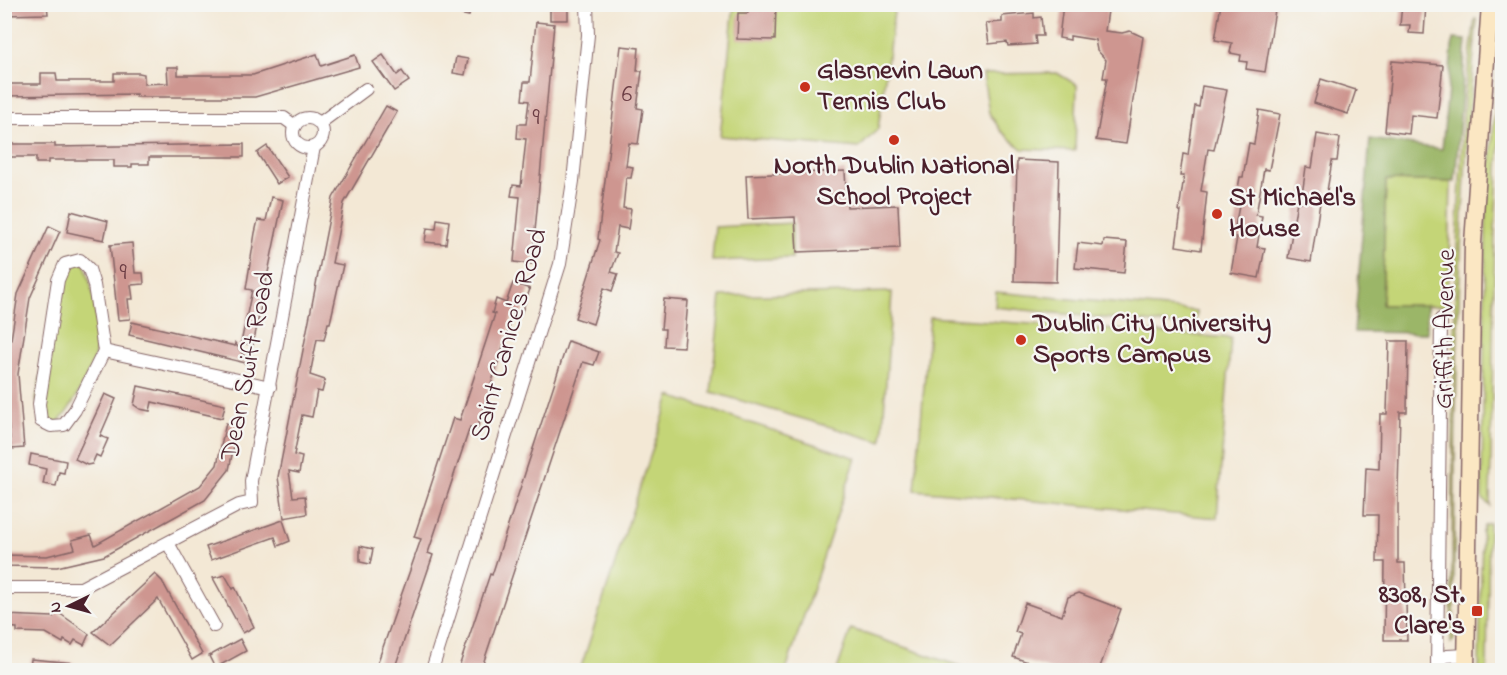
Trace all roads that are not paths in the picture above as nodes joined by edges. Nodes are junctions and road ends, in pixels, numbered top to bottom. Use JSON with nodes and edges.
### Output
{"nodes":[{"id":1,"x":587,"y":4,"type":"edge"},
{"id":2,"x":1490,"y":4,"type":"edge"},
{"id":3,"x":366,"y":89,"type":"dead end"},
{"id":4,"x":4,"y":118,"type":"edge"},
{"id":5,"x":320,"y":123,"type":"junction"},
{"id":6,"x":296,"y":126,"type":"junction"},
{"id":7,"x":314,"y":147,"type":"junction"},
{"id":8,"x":1441,"y":319,"type":"dead end"},
{"id":9,"x":104,"y":351,"type":"junction"},
{"id":10,"x":270,"y":387,"type":"junction"},
{"id":11,"x":168,"y":543,"type":"junction"},
{"id":12,"x":4,"y":588,"type":"edge"},
{"id":13,"x":214,"y":626,"type":"dead end"},
{"id":14,"x":1466,"y":663,"type":"edge"},
{"id":15,"x":1437,"y":665,"type":"edge"},
{"id":16,"x":432,"y":670,"type":"edge"}],
"edges":[{"from":1,"to":16,"type":"street","name":"Saint Canice's Road"},
{"from":2,"to":14,"type":"main road","name":"Griffith Avenue"},
{"from":3,"to":5,"type":"street"},
{"from":4,"to":6,"type":"street"},
{"from":5,"to":6,"type":"street"},
{"from":5,"to":7,"type":"street"},
{"from":6,"to":7,"type":"street"},
{"from":7,"to":10,"type":"street","name":"Dean Swift Road"},
{"from":8,"to":15,"type":"street","name":"Griffith Avenue"},
{"from":9,"to":9,"type":"street"},
{"from":9,"to":10,"type":"street"},
{"from":10,"to":11,"type":"street","name":"Dean Swift Road"},
{"from":11,"to":12,"type":"street","name":"Dean Swift Road"},
{"from":11,"to":13,"type":"street"},
{"from":14,"to":15,"type":"street","name":"Griffith Avenue"}]}
